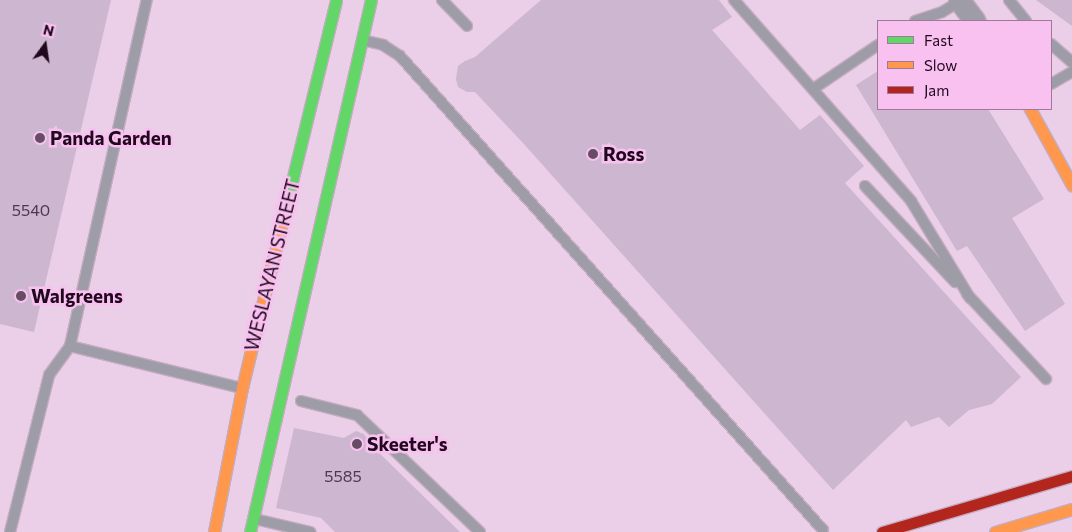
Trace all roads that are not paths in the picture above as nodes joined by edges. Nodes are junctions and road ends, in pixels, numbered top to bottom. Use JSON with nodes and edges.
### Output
{"nodes":[{"id":1,"x":147,"y":0,"type":"edge"},
{"id":2,"x":336,"y":0,"type":"edge"},
{"id":3,"x":371,"y":0,"type":"edge"},
{"id":4,"x":442,"y":0,"type":"edge"},
{"id":5,"x":734,"y":0,"type":"edge"},
{"id":6,"x":1009,"y":0,"type":"edge"},
{"id":7,"x":959,"y":1,"type":"edge"},
{"id":8,"x":918,"y":20,"type":"edge"},
{"id":9,"x":974,"y":20,"type":"edge"},
{"id":10,"x":1025,"y":20,"type":"edge"},
{"id":11,"x":467,"y":26,"type":"dead end"},
{"id":12,"x":357,"y":38,"type":"junction"},
{"id":13,"x":1052,"y":45,"type":"edge"},
{"id":14,"x":877,"y":46,"type":"edge"},
{"id":15,"x":1072,"y":62,"type":"edge"},
{"id":16,"x":1072,"y":72,"type":"edge"},
{"id":17,"x":1052,"y":83,"type":"edge"},
{"id":18,"x":812,"y":89,"type":"junction"},
{"id":19,"x":1031,"y":110,"type":"edge"},
{"id":20,"x":1072,"y":185,"type":"edge"},
{"id":21,"x":865,"y":186,"type":"dead end"},
{"id":22,"x":970,"y":298,"type":"junction"},
{"id":23,"x":70,"y":346,"type":"junction"},
{"id":24,"x":1046,"y":379,"type":"dead end"},
{"id":25,"x":246,"y":389,"type":"junction"},
{"id":26,"x":266,"y":394,"type":"dead end"},
{"id":27,"x":282,"y":398,"type":"junction"},
{"id":28,"x":301,"y":401,"type":"dead end"},
{"id":29,"x":1072,"y":476,"type":"edge"},
{"id":30,"x":989,"y":500,"type":"junction"},
{"id":31,"x":1072,"y":509,"type":"edge"},
{"id":32,"x":253,"y":518,"type":"junction"},
{"id":33,"x":823,"y":530,"type":"dead end"},
{"id":34,"x":1011,"y":530,"type":"edge"},
{"id":35,"x":10,"y":532,"type":"edge"},
{"id":36,"x":214,"y":532,"type":"edge"},
{"id":37,"x":250,"y":532,"type":"edge"},
{"id":38,"x":310,"y":532,"type":"edge"},
{"id":39,"x":480,"y":532,"type":"edge"},
{"id":40,"x":882,"y":532,"type":"edge"}],
"edges":[{"from":1,"to":23,"type":"lane"},
{"from":2,"to":25,"type":"main road","name":"WESLAYAN STREET"},
{"from":3,"to":12,"type":"main road","name":"WESLAYAN STREET"},
{"from":4,"to":11,"type":"lane"},
{"from":5,"to":18,"type":"lane"},
{"from":6,"to":10,"type":"lane"},
{"from":7,"to":8,"type":"lane"},
{"from":7,"to":9,"type":"street"},
{"from":12,"to":27,"type":"main road","name":"WESLAYAN STREET"},
{"from":12,"to":33,"type":"lane"},
{"from":13,"to":15,"type":"lane"},
{"from":14,"to":18,"type":"lane"},
{"from":16,"to":17,"type":"lane"},
{"from":18,"to":22,"type":"lane"},
{"from":19,"to":20,"type":"main road"},
{"from":21,"to":22,"type":"lane"},
{"from":22,"to":24,"type":"lane"},
{"from":23,"to":25,"type":"lane"},
{"from":23,"to":35,"type":"lane"},
{"from":25,"to":36,"type":"main road","name":"WESLAYAN STREET"},
{"from":26,"to":27,"type":"main road"},
{"from":27,"to":32,"type":"main road","name":"WESLAYAN STREET"},
{"from":28,"to":39,"type":"lane"},
{"from":29,"to":30,"type":"main road"},
{"from":30,"to":34,"type":"street"},
{"from":30,"to":40,"type":"main road"},
{"from":31,"to":34,"type":"main road"},
{"from":32,"to":37,"type":"main road","name":"WESLAYAN STREET"},
{"from":32,"to":38,"type":"lane"}]}
